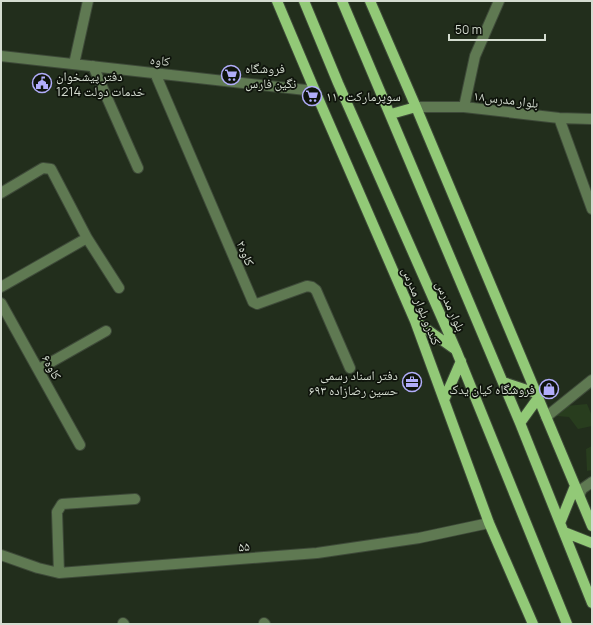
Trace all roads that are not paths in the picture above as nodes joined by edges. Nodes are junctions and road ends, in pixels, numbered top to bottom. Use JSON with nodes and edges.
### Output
{"nodes":[{"id":1,"x":88,"y":1,"type":"edge"},
{"id":2,"x":277,"y":1,"type":"edge"},
{"id":3,"x":304,"y":1,"type":"edge"},
{"id":4,"x":342,"y":1,"type":"edge"},
{"id":5,"x":370,"y":1,"type":"edge"},
{"id":6,"x":498,"y":2,"type":"edge"},
{"id":7,"x":1,"y":56,"type":"edge"},
{"id":8,"x":74,"y":64,"type":"junction"},
{"id":9,"x":93,"y":66,"type":"junction"},
{"id":10,"x":155,"y":73,"type":"junction"},
{"id":11,"x":315,"y":92,"type":"junction"},
{"id":12,"x":464,"y":106,"type":"junction"},
{"id":13,"x":416,"y":107,"type":"junction"},
{"id":14,"x":391,"y":114,"type":"junction"},
{"id":15,"x":559,"y":118,"type":"junction"},
{"id":16,"x":592,"y":119,"type":"edge"},
{"id":17,"x":138,"y":168,"type":"dead end"},
{"id":18,"x":1,"y":192,"type":"edge"},
{"id":19,"x":592,"y":209,"type":"edge"},
{"id":20,"x":87,"y":238,"type":"junction"},
{"id":21,"x":1,"y":287,"type":"edge"},
{"id":22,"x":119,"y":288,"type":"dead end"},
{"id":23,"x":1,"y":302,"type":"edge"},
{"id":24,"x":415,"y":320,"type":"junction"},
{"id":25,"x":106,"y":331,"type":"dead end"},
{"id":26,"x":456,"y":350,"type":"junction"},
{"id":27,"x":460,"y":360,"type":"junction"},
{"id":28,"x":350,"y":368,"type":"dead end"},
{"id":29,"x":39,"y":369,"type":"junction"},
{"id":30,"x":592,"y":380,"type":"edge"},
{"id":31,"x":503,"y":382,"type":"junction"},
{"id":32,"x":537,"y":395,"type":"junction"},
{"id":33,"x":444,"y":400,"type":"junction"},
{"id":34,"x":546,"y":417,"type":"junction"},
{"id":35,"x":520,"y":423,"type":"junction"},
{"id":36,"x":80,"y":445,"type":"dead end"},
{"id":37,"x":592,"y":482,"type":"edge"},
{"id":38,"x":575,"y":486,"type":"junction"},
{"id":39,"x":579,"y":496,"type":"junction"},
{"id":40,"x":135,"y":499,"type":"dead end"},
{"id":41,"x":489,"y":523,"type":"junction"},
{"id":42,"x":592,"y":526,"type":"edge"},
{"id":43,"x":562,"y":527,"type":"junction"},
{"id":44,"x":592,"y":543,"type":"edge"},
{"id":45,"x":1,"y":555,"type":"edge"},
{"id":46,"x":59,"y":573,"type":"junction"},
{"id":47,"x":592,"y":603,"type":"edge"},
{"id":48,"x":533,"y":624,"type":"edge"},
{"id":49,"x":567,"y":624,"type":"edge"}],
"edges":[{"from":1,"to":8,"type":"street"},
{"from":2,"to":11,"type":"main road","name":"کندرو بلوار مدرس"},
{"from":3,"to":26,"type":"main road","name":"بلوار مدرس"},
{"from":4,"to":14,"type":"main road","name":"بلوار مدرس"},
{"from":5,"to":13,"type":"main road"},
{"from":6,"to":12,"type":"street"},
{"from":7,"to":8,"type":"street","name":"کاوه"},
{"from":8,"to":9,"type":"street","name":"کاوه"},
{"from":9,"to":10,"type":"street","name":"کاوه"},
{"from":9,"to":17,"type":"street"},
{"from":10,"to":11,"type":"street","name":"کاوه"},
{"from":10,"to":28,"type":"street","name":"کاوه۲"},
{"from":11,"to":24,"type":"main road","name":"کندرو بلوار مدرس"},
{"from":12,"to":13,"type":"street","name":"بلوار مدرس۱۸"},
{"from":12,"to":15,"type":"street","name":"بلوار مدرس۱۸"},
{"from":13,"to":14,"type":"main road"},
{"from":13,"to":32,"type":"main road"},
{"from":14,"to":31,"type":"main road","name":"بلوار مدرس"},
{"from":15,"to":16,"type":"street","name":"بلوار مدرس۱۸"},
{"from":15,"to":19,"type":"street"},
{"from":18,"to":20,"type":"street"},
{"from":20,"to":21,"type":"street"},
{"from":20,"to":22,"type":"street"},
{"from":23,"to":29,"type":"street","name":"کاوه۶"},
{"from":24,"to":26,"type":"main road"},
{"from":24,"to":33,"type":"main road","name":"کندرو بلوار مدرس"},
{"from":25,"to":29,"type":"street"},
{"from":26,"to":27,"type":"main road","name":"بلوار مدرس"},
{"from":27,"to":33,"type":"main road"},
{"from":27,"to":49,"type":"main road","name":"بلوار مدرس"},
{"from":29,"to":36,"type":"street","name":"کاوه۶"},
{"from":30,"to":34,"type":"street"},
{"from":31,"to":32,"type":"main road"},
{"from":31,"to":35,"type":"main road","name":"بلوار مدرس"},
{"from":32,"to":34,"type":"main road"},
{"from":32,"to":35,"type":"main road"},
{"from":33,"to":41,"type":"main road","name":"کندرو بلوار مدرس"},
{"from":34,"to":38,"type":"main road"},
{"from":35,"to":43,"type":"main road","name":"بلوار مدرس"},
{"from":37,"to":39,"type":"street"},
{"from":38,"to":39,"type":"main road"},
{"from":38,"to":43,"type":"main road"},
{"from":39,"to":42,"type":"main road"},
{"from":40,"to":46,"type":"street"},
{"from":41,"to":46,"type":"street","name":"۵۵"},
{"from":41,"to":48,"type":"main road","name":"کندرو بلوار مدرس"},
{"from":43,"to":44,"type":"main road"},
{"from":43,"to":47,"type":"main road","name":"بلوار مدرس"},
{"from":45,"to":46,"type":"street","name":"۵۵"}]}
